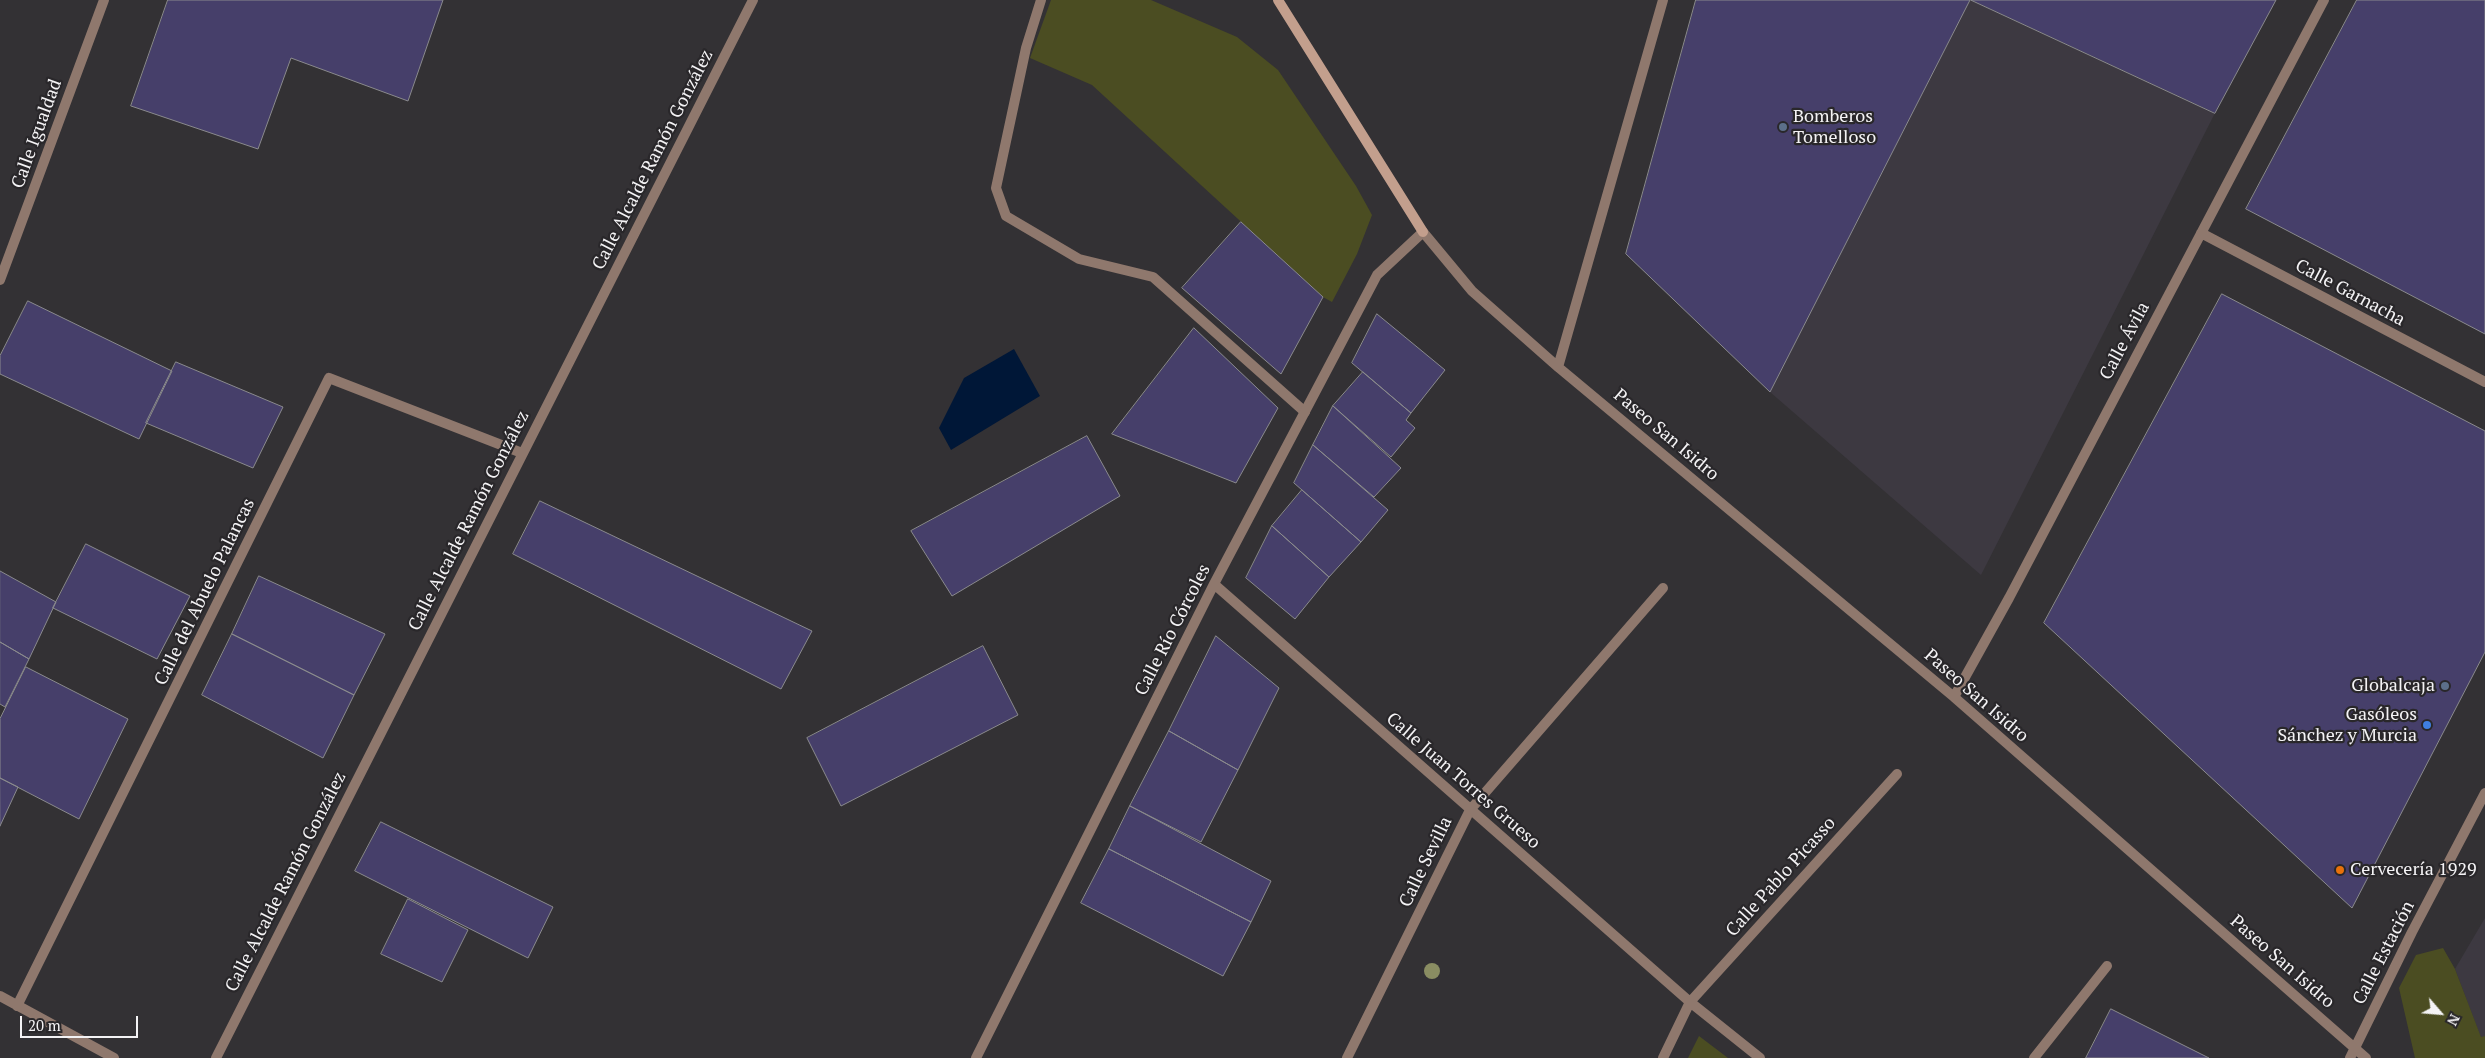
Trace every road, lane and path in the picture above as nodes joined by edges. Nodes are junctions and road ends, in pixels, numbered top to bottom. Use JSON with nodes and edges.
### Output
{"nodes":[{"id":1,"x":104,"y":0,"type":"edge"},
{"id":2,"x":753,"y":0,"type":"edge"},
{"id":3,"x":1041,"y":0,"type":"edge"},
{"id":4,"x":1278,"y":0,"type":"edge"},
{"id":5,"x":1663,"y":0,"type":"edge"},
{"id":6,"x":2324,"y":0,"type":"edge"},
{"id":7,"x":1423,"y":232,"type":"junction"},
{"id":8,"x":2201,"y":233,"type":"junction"},
{"id":9,"x":0,"y":280,"type":"edge"},
{"id":10,"x":1558,"y":367,"type":"junction"},
{"id":11,"x":2485,"y":382,"type":"edge"},
{"id":12,"x":1305,"y":412,"type":"junction"},
{"id":13,"x":522,"y":453,"type":"junction"},
{"id":14,"x":1214,"y":584,"type":"junction"},
{"id":15,"x":1663,"y":588,"type":"dead end"},
{"id":16,"x":1954,"y":697,"type":"junction"},
{"id":17,"x":1897,"y":774,"type":"dead end"},
{"id":18,"x":2485,"y":793,"type":"edge"},
{"id":19,"x":1470,"y":810,"type":"junction"},
{"id":20,"x":2107,"y":966,"type":"dead end"},
{"id":21,"x":0,"y":996,"type":"edge"},
{"id":22,"x":1690,"y":1002,"type":"junction"},
{"id":23,"x":18,"y":1006,"type":"junction"},
{"id":24,"x":2353,"y":1053,"type":"edge"},
{"id":25,"x":114,"y":1058,"type":"edge"},
{"id":26,"x":216,"y":1058,"type":"edge"},
{"id":27,"x":976,"y":1058,"type":"edge"},
{"id":28,"x":1347,"y":1058,"type":"edge"},
{"id":29,"x":1663,"y":1058,"type":"edge"},
{"id":30,"x":1760,"y":1058,"type":"edge"},
{"id":31,"x":2034,"y":1058,"type":"edge"},
{"id":32,"x":2366,"y":1058,"type":"edge"}],
"edges":[{"from":1,"to":9,"type":"street","name":"Calle Igualdad"},
{"from":2,"to":13,"type":"street","name":"Calle Alcalde Ramón González"},
{"from":3,"to":12,"type":"street"},
{"from":4,"to":7,"type":"main road"},
{"from":5,"to":10,"type":"street"},
{"from":6,"to":8,"type":"street","name":"Calle Ávila"},
{"from":7,"to":10,"type":"street","name":"Paseo San Isidro"},
{"from":7,"to":12,"type":"street","name":"Calle Río Córcoles"},
{"from":8,"to":11,"type":"street","name":"Calle Garnacha"},
{"from":8,"to":16,"type":"street","name":"Calle Ávila"},
{"from":10,"to":16,"type":"street","name":"Paseo San Isidro"},
{"from":12,"to":14,"type":"street","name":"Calle Río Córcoles"},
{"from":13,"to":23,"type":"street","name":"Calle del Abuelo Palancas"},
{"from":13,"to":26,"type":"street","name":"Calle Alcalde Ramón González"},
{"from":14,"to":19,"type":"street","name":"Calle Juan Torres Grueso"},
{"from":14,"to":27,"type":"street","name":"Calle Río Córcoles"},
{"from":15,"to":19,"type":"street","name":"Calle Sevilla"},
{"from":16,"to":24,"type":"street","name":"Paseo San Isidro"},
{"from":17,"to":22,"type":"street","name":"Calle Pablo Picasso"},
{"from":18,"to":24,"type":"street","name":"Calle Estación"},
{"from":19,"to":22,"type":"street","name":"Calle Juan Torres Grueso"},
{"from":19,"to":28,"type":"street","name":"Calle Sevilla"},
{"from":20,"to":31,"type":"street"},
{"from":21,"to":23,"type":"street"},
{"from":22,"to":29,"type":"street","name":"Calle Pablo Picasso"},
{"from":22,"to":30,"type":"street","name":"Calle Juan Torres Grueso"},
{"from":23,"to":25,"type":"street"},
{"from":24,"to":32,"type":"street","name":"Paseo San Isidro"}]}
